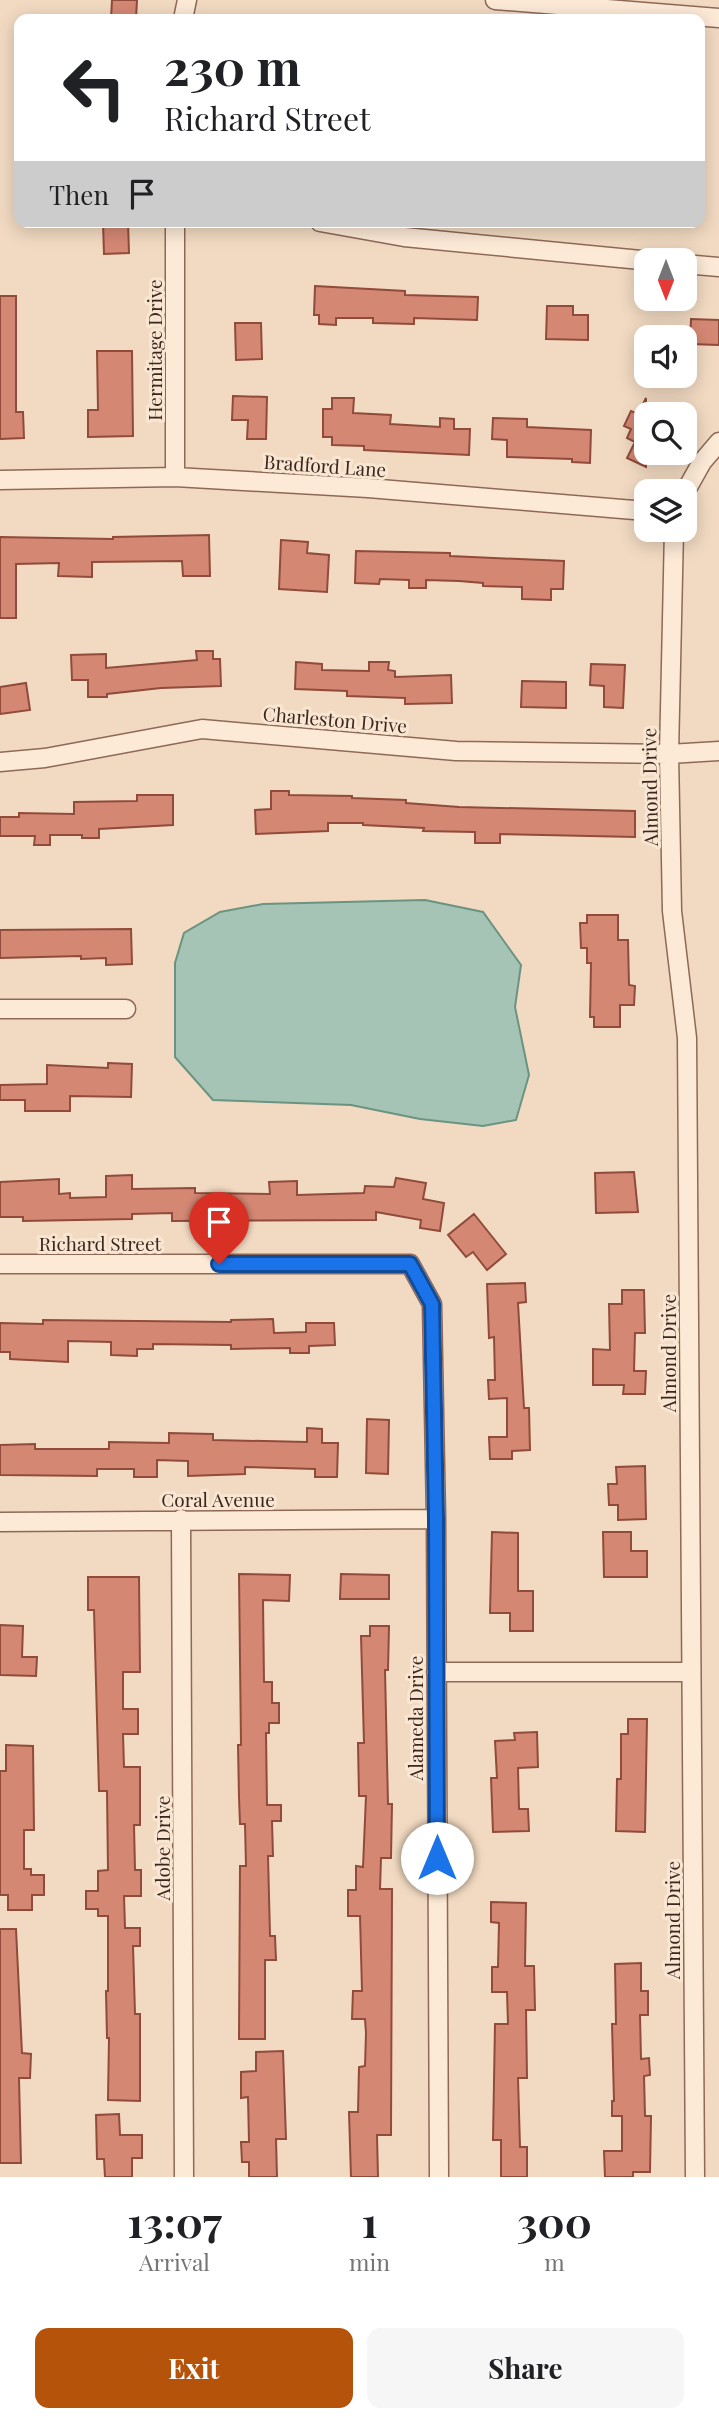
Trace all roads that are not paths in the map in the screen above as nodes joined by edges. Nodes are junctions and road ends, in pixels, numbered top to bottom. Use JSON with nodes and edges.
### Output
{"nodes":[{"id":1,"x":495,"y":0,"type":"edge"},
{"id":2,"x":669,"y":14,"type":"edge"},
{"id":3,"x":175,"y":228,"type":"edge"},
{"id":4,"x":354,"y":228,"type":"edge"},
{"id":5,"x":634,"y":259,"type":"edge"},
{"id":6,"x":697,"y":265,"type":"edge"},
{"id":7,"x":719,"y":267,"type":"edge"},
{"id":8,"x":719,"y":442,"type":"edge"},
{"id":9,"x":175,"y":477,"type":"junction"},
{"id":10,"x":693,"y":479,"type":"edge"},
{"id":11,"x":0,"y":480,"type":"edge"},
{"id":12,"x":634,"y":510,"type":"edge"},
{"id":13,"x":674,"y":542,"type":"edge"},
{"id":14,"x":719,"y":751,"type":"edge"},
{"id":15,"x":669,"y":754,"type":"junction"},
{"id":16,"x":0,"y":762,"type":"edge"},
{"id":17,"x":0,"y":1009,"type":"edge"},
{"id":18,"x":126,"y":1009,"type":"dead end"},
{"id":19,"x":0,"y":1264,"type":"edge"},
{"id":20,"x":410,"y":1264,"type":"joint"},
{"id":21,"x":181,"y":1519,"type":"junction"},
{"id":22,"x":436,"y":1519,"type":"junction"},
{"id":23,"x":0,"y":1522,"type":"edge"},
{"id":24,"x":436,"y":1672,"type":"junction"},
{"id":25,"x":691,"y":1672,"type":"junction"},
{"id":26,"x":184,"y":2177,"type":"edge"},
{"id":27,"x":439,"y":2177,"type":"edge"},
{"id":28,"x":695,"y":2177,"type":"edge"}],
"edges":[{"from":1,"to":2,"type":"street"},
{"from":3,"to":9,"type":"street","name":"Hermitage Drive"},
{"from":4,"to":5,"type":"street"},
{"from":6,"to":7,"type":"street"},
{"from":8,"to":10,"type":"street"},
{"from":9,"to":11,"type":"street","name":"Bradford Lane"},
{"from":9,"to":12,"type":"street","name":"Bradford Lane"},
{"from":13,"to":15,"type":"street","name":"Almond Drive"},
{"from":14,"to":15,"type":"street","name":"Charleston Drive"},
{"from":15,"to":16,"type":"street","name":"Charleston Drive"},
{"from":15,"to":25,"type":"street","name":"Almond Drive"},
{"from":17,"to":18,"type":"street"},
{"from":19,"to":20,"type":"street","name":"Richard Street"},
{"from":20,"to":22,"type":"street","name":"Alameda Drive"},
{"from":21,"to":22,"type":"street","name":"Coral Avenue"},
{"from":21,"to":23,"type":"street","name":"Coral Avenue"},
{"from":21,"to":26,"type":"street","name":"Adobe Drive"},
{"from":22,"to":24,"type":"street","name":"Alameda Drive"},
{"from":24,"to":25,"type":"street"},
{"from":24,"to":27,"type":"street","name":"Alameda Drive"},
{"from":25,"to":28,"type":"street","name":"Almond Drive"}]}
